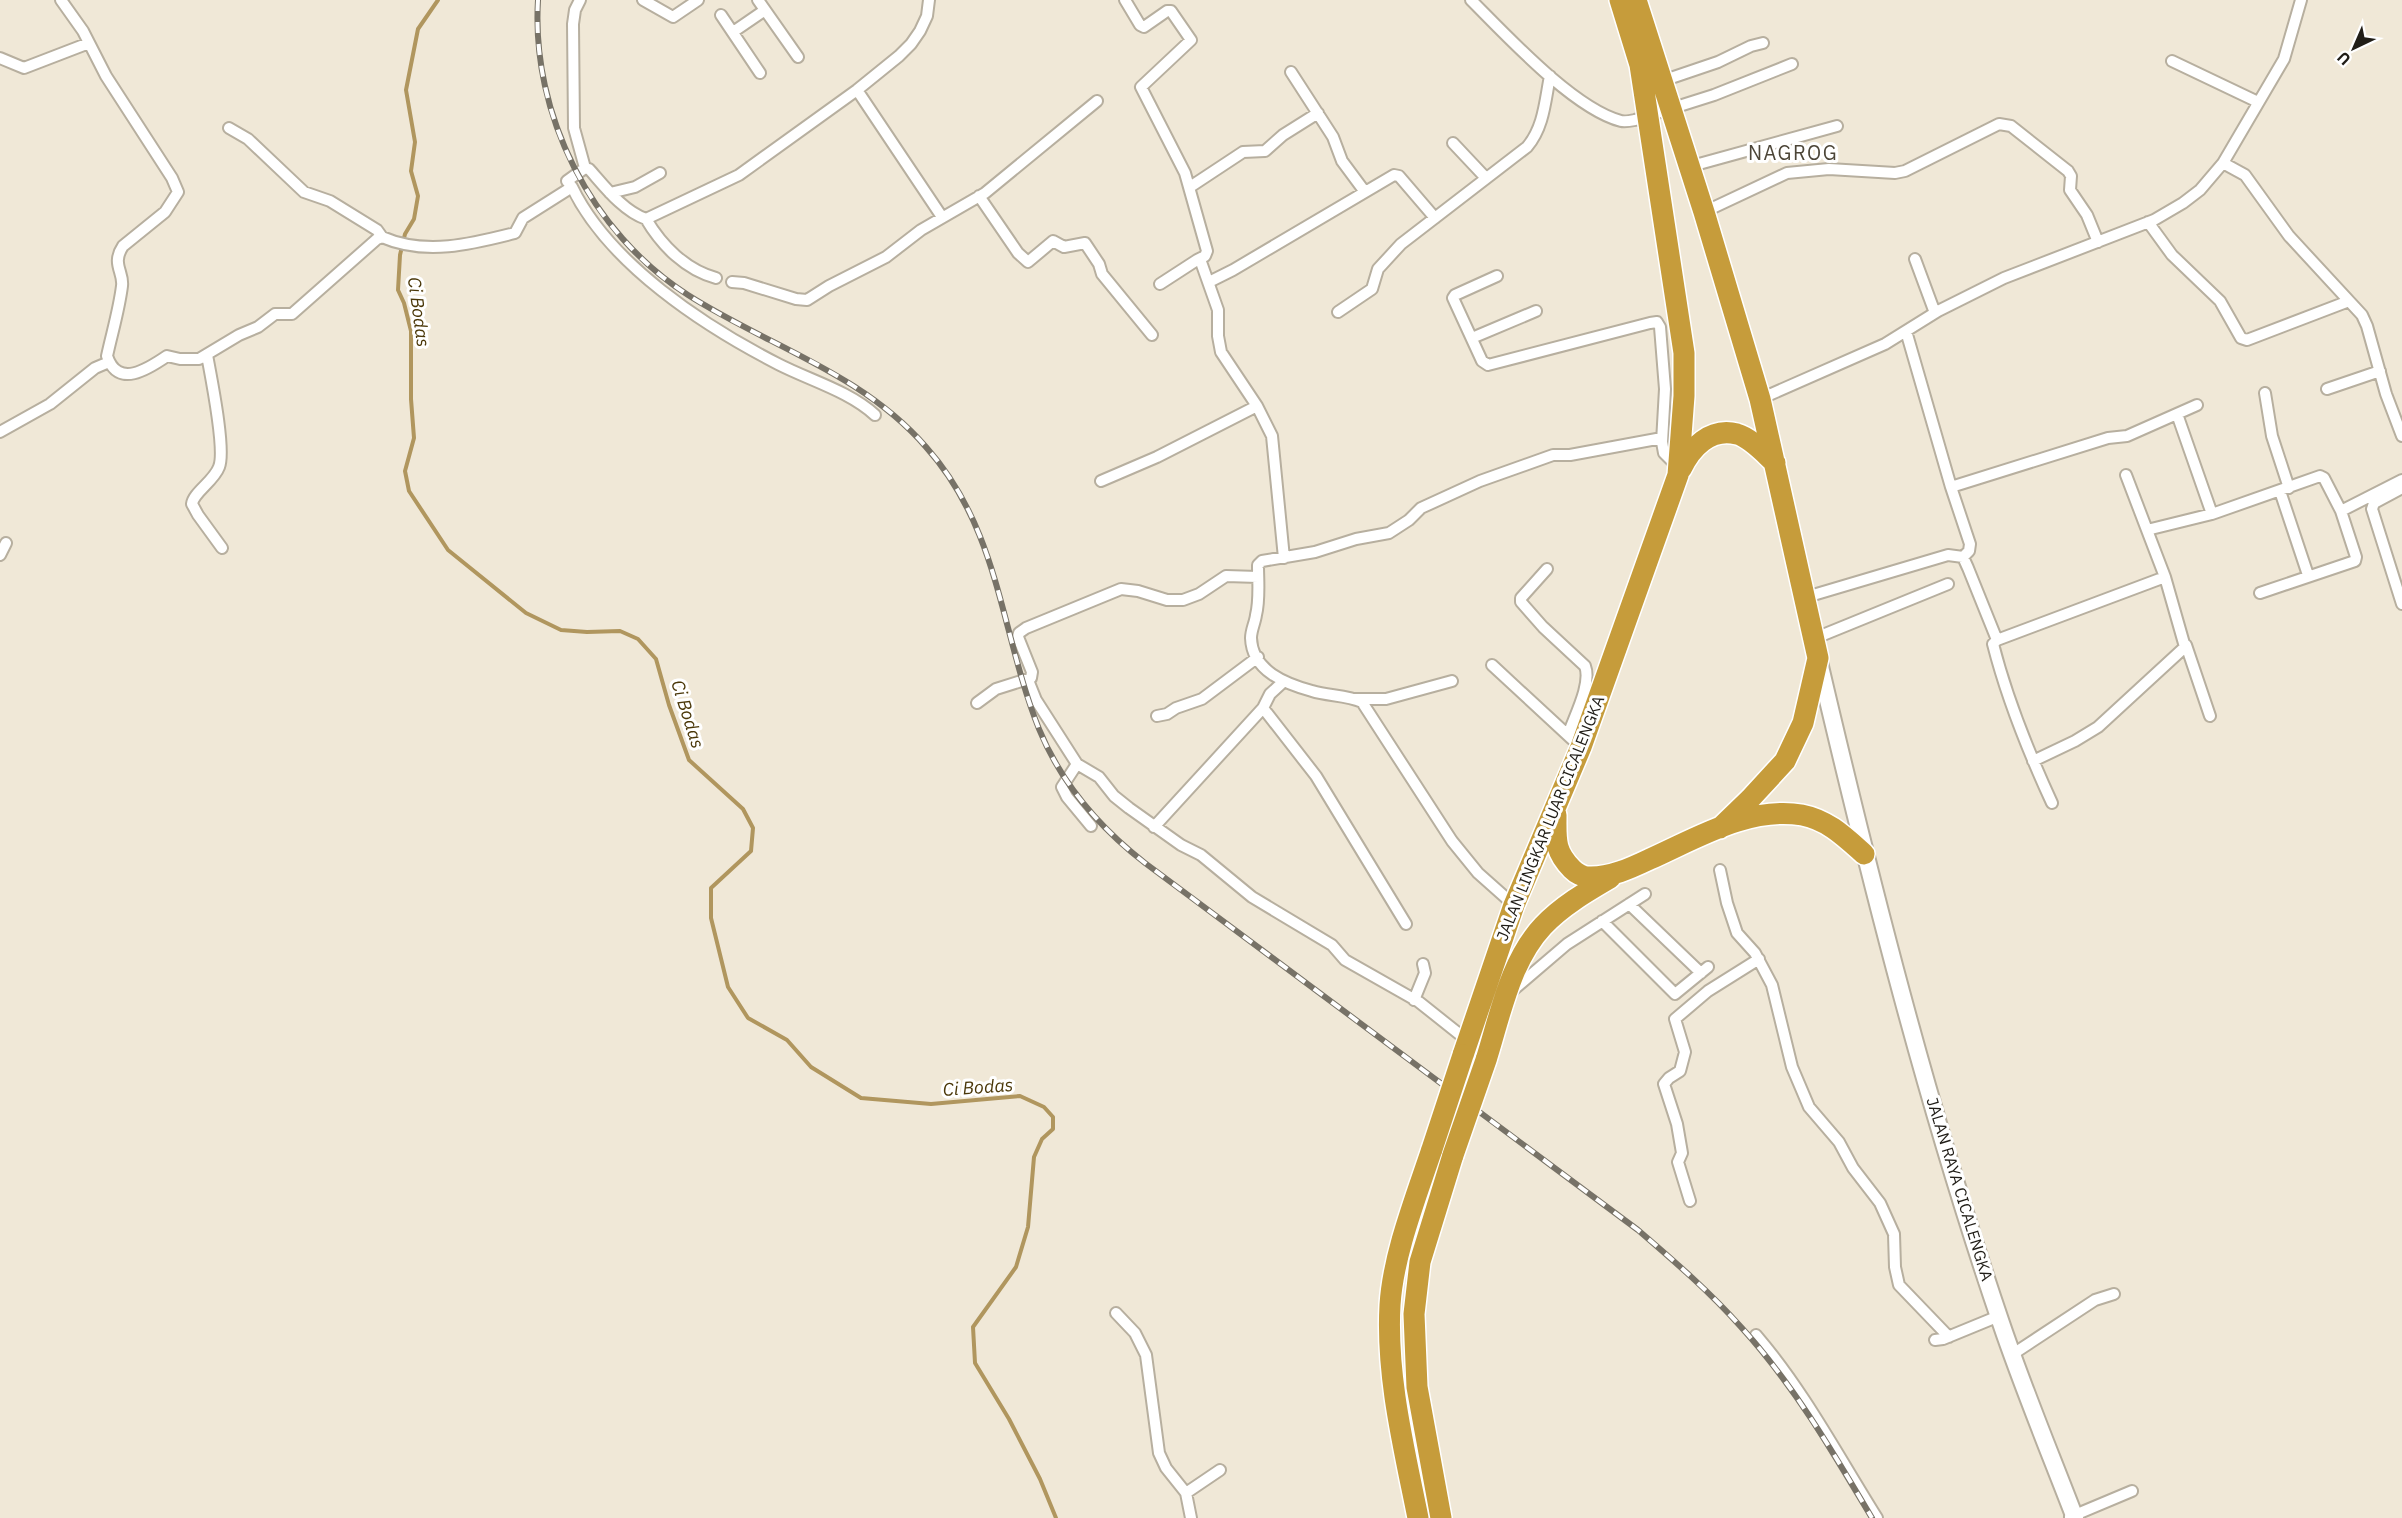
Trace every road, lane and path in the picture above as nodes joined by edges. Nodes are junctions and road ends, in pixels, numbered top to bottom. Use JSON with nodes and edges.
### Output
{"nodes":[{"id":1,"x":61,"y":0,"type":"edge"},
{"id":2,"x":580,"y":0,"type":"edge"},
{"id":3,"x":643,"y":0,"type":"edge"},
{"id":4,"x":698,"y":0,"type":"edge"},
{"id":5,"x":758,"y":0,"type":"edge"},
{"id":6,"x":929,"y":0,"type":"edge"},
{"id":7,"x":1125,"y":0,"type":"edge"},
{"id":8,"x":1471,"y":0,"type":"edge"},
{"id":9,"x":1620,"y":0,"type":"edge"},
{"id":10,"x":1636,"y":0,"type":"edge"},
{"id":11,"x":2301,"y":0,"type":"edge"},
{"id":12,"x":765,"y":10,"type":"junction"},
{"id":13,"x":721,"y":15,"type":"dead end"},
{"id":14,"x":733,"y":32,"type":"junction"},
{"id":15,"x":89,"y":43,"type":"junction"},
{"id":16,"x":1763,"y":43,"type":"dead end"},
{"id":17,"x":798,"y":57,"type":"dead end"},
{"id":18,"x":0,"y":58,"type":"edge"},
{"id":19,"x":2172,"y":61,"type":"dead end"},
{"id":20,"x":1792,"y":64,"type":"dead end"},
{"id":21,"x":1291,"y":72,"type":"dead end"},
{"id":22,"x":760,"y":73,"type":"dead end"},
{"id":23,"x":1550,"y":76,"type":"junction"},
{"id":24,"x":1662,"y":81,"type":"junction"},
{"id":25,"x":857,"y":90,"type":"junction"},
{"id":26,"x":1097,"y":101,"type":"dead end"},
{"id":27,"x":2258,"y":102,"type":"junction"},
{"id":28,"x":1671,"y":109,"type":"junction"},
{"id":29,"x":1318,"y":113,"type":"junction"},
{"id":30,"x":1648,"y":116,"type":"junction"},
{"id":31,"x":1837,"y":126,"type":"dead end"},
{"id":32,"x":229,"y":128,"type":"dead end"},
{"id":33,"x":1453,"y":143,"type":"dead end"},
{"id":34,"x":2223,"y":163,"type":"junction"},
{"id":35,"x":1688,"y":167,"type":"junction"},
{"id":36,"x":585,"y":168,"type":"junction"},
{"id":37,"x":660,"y":173,"type":"dead end"},
{"id":38,"x":1485,"y":177,"type":"junction"},
{"id":39,"x":572,"y":187,"type":"junction"},
{"id":40,"x":1190,"y":187,"type":"junction"},
{"id":41,"x":1365,"y":192,"type":"junction"},
{"id":42,"x":610,"y":193,"type":"junction"},
{"id":43,"x":979,"y":196,"type":"junction"},
{"id":44,"x":1704,"y":212,"type":"junction"},
{"id":45,"x":942,"y":217,"type":"junction"},
{"id":46,"x":1435,"y":218,"type":"junction"},
{"id":47,"x":646,"y":219,"type":"junction"},
{"id":48,"x":2148,"y":222,"type":"junction"},
{"id":49,"x":382,"y":237,"type":"junction"},
{"id":50,"x":2098,"y":242,"type":"junction"},
{"id":51,"x":1197,"y":260,"type":"junction"},
{"id":52,"x":1915,"y":260,"type":"dead end"},
{"id":53,"x":1497,"y":276,"type":"dead end"},
{"id":54,"x":716,"y":279,"type":"dead end"},
{"id":55,"x":732,"y":282,"type":"dead end"},
{"id":56,"x":1209,"y":282,"type":"junction"},
{"id":57,"x":1160,"y":284,"type":"dead end"},
{"id":58,"x":2349,"y":301,"type":"junction"},
{"id":59,"x":1536,"y":311,"type":"dead end"},
{"id":60,"x":1338,"y":312,"type":"dead end"},
{"id":61,"x":1935,"y":313,"type":"junction"},
{"id":62,"x":1906,"y":331,"type":"junction"},
{"id":63,"x":1152,"y":335,"type":"dead end"},
{"id":64,"x":1472,"y":338,"type":"junction"},
{"id":65,"x":207,"y":356,"type":"junction"},
{"id":66,"x":109,"y":362,"type":"junction"},
{"id":67,"x":2380,"y":370,"type":"junction"},
{"id":68,"x":2327,"y":389,"type":"dead end"},
{"id":69,"x":2265,"y":393,"type":"dead end"},
{"id":70,"x":1760,"y":399,"type":"junction"},
{"id":71,"x":2197,"y":405,"type":"dead end"},
{"id":72,"x":1257,"y":406,"type":"junction"},
{"id":73,"x":2177,"y":414,"type":"junction"},
{"id":74,"x":875,"y":415,"type":"dead end"},
{"id":75,"x":0,"y":432,"type":"edge"},
{"id":76,"x":2402,"y":436,"type":"edge"},
{"id":77,"x":1662,"y":438,"type":"junction"},
{"id":78,"x":1775,"y":463,"type":"junction"},
{"id":79,"x":1679,"y":472,"type":"junction"},
{"id":80,"x":2126,"y":475,"type":"dead end"},
{"id":81,"x":1101,"y":480,"type":"dead end"},
{"id":82,"x":2402,"y":480,"type":"edge"},
{"id":83,"x":1951,"y":487,"type":"junction"},
{"id":84,"x":2402,"y":488,"type":"edge"},
{"id":85,"x":2284,"y":490,"type":"junction"},
{"id":86,"x":2341,"y":511,"type":"junction"},
{"id":87,"x":2212,"y":514,"type":"junction"},
{"id":88,"x":2147,"y":530,"type":"junction"},
{"id":89,"x":6,"y":543,"type":"dead end"},
{"id":90,"x":222,"y":548,"type":"dead end"},
{"id":91,"x":0,"y":555,"type":"edge"},
{"id":92,"x":1963,"y":557,"type":"junction"},
{"id":93,"x":1284,"y":558,"type":"junction"},
{"id":94,"x":1546,"y":568,"type":"dead end"},
{"id":95,"x":2308,"y":575,"type":"junction"},
{"id":96,"x":1258,"y":577,"type":"junction"},
{"id":97,"x":2165,"y":577,"type":"junction"},
{"id":98,"x":1948,"y":584,"type":"dead end"},
{"id":99,"x":2260,"y":593,"type":"dead end"},
{"id":100,"x":1803,"y":598,"type":"junction"},
{"id":101,"x":2402,"y":604,"type":"edge"},
{"id":102,"x":1997,"y":640,"type":"junction"},
{"id":103,"x":2186,"y":645,"type":"junction"},
{"id":104,"x":1815,"y":649,"type":"junction"},
{"id":105,"x":1258,"y":657,"type":"junction"},
{"id":106,"x":1492,"y":665,"type":"dead end"},
{"id":107,"x":1028,"y":680,"type":"junction"},
{"id":108,"x":1452,"y":681,"type":"dead end"},
{"id":109,"x":1283,"y":682,"type":"junction"},
{"id":110,"x":1355,"y":699,"type":"junction"},
{"id":111,"x":977,"y":703,"type":"dead end"},
{"id":112,"x":1263,"y":708,"type":"junction"},
{"id":113,"x":1157,"y":716,"type":"dead end"},
{"id":114,"x":2210,"y":716,"type":"dead end"},
{"id":115,"x":1574,"y":741,"type":"junction"},
{"id":116,"x":2033,"y":761,"type":"junction"},
{"id":117,"x":1077,"y":764,"type":"junction"},
{"id":118,"x":2052,"y":803,"type":"dead end"},
{"id":119,"x":1556,"y":805,"type":"junction"},
{"id":120,"x":1092,"y":826,"type":"dead end"},
{"id":121,"x":1154,"y":827,"type":"junction"},
{"id":122,"x":1719,"y":828,"type":"junction"},
{"id":123,"x":1864,"y":854,"type":"junction"},
{"id":124,"x":1720,"y":870,"type":"dead end"},
{"id":125,"x":1621,"y":872,"type":"junction"},
{"id":126,"x":1645,"y":894,"type":"dead end"},
{"id":127,"x":1629,"y":904,"type":"junction"},
{"id":128,"x":1514,"y":905,"type":"junction"},
{"id":129,"x":1602,"y":921,"type":"junction"},
{"id":130,"x":1406,"y":924,"type":"dead end"},
{"id":131,"x":1759,"y":960,"type":"junction"},
{"id":132,"x":1423,"y":964,"type":"dead end"},
{"id":133,"x":1505,"y":998,"type":"junction"},
{"id":134,"x":1414,"y":1000,"type":"junction"},
{"id":135,"x":1466,"y":1048,"type":"junction"},
{"id":136,"x":1690,"y":1201,"type":"dead end"},
{"id":137,"x":2114,"y":1294,"type":"dead end"},
{"id":138,"x":1116,"y":1313,"type":"dead end"},
{"id":139,"x":1999,"y":1316,"type":"junction"},
{"id":140,"x":1756,"y":1335,"type":"dead end"},
{"id":141,"x":1949,"y":1337,"type":"junction"},
{"id":142,"x":1935,"y":1340,"type":"dead end"},
{"id":143,"x":2013,"y":1354,"type":"junction"},
{"id":144,"x":1220,"y":1470,"type":"dead end"},
{"id":145,"x":2132,"y":1491,"type":"dead end"},
{"id":146,"x":1186,"y":1494,"type":"junction"},
{"id":147,"x":2072,"y":1517,"type":"edge"},
{"id":148,"x":1191,"y":1518,"type":"edge"},
{"id":149,"x":1418,"y":1518,"type":"edge"},
{"id":150,"x":1441,"y":1518,"type":"edge"},
{"id":151,"x":1877,"y":1518,"type":"edge"}],
"edges":[{"from":1,"to":15,"type":"street"},
{"from":2,"to":36,"type":"street"},
{"from":3,"to":4,"type":"street"},
{"from":5,"to":12,"type":"street"},
{"from":6,"to":25,"type":"street"},
{"from":7,"to":40,"type":"street"},
{"from":8,"to":23,"type":"street"},
{"from":9,"to":30,"type":"highway","name":"JALAN LINGKAR LUAR CICALENGKA"},
{"from":10,"to":24,"type":"highway"},
{"from":11,"to":27,"type":"street"},
{"from":12,"to":14,"type":"street"},
{"from":12,"to":17,"type":"street"},
{"from":13,"to":14,"type":"street"},
{"from":14,"to":22,"type":"street"},
{"from":15,"to":18,"type":"street"},
{"from":15,"to":66,"type":"street"},
{"from":16,"to":24,"type":"street"},
{"from":19,"to":27,"type":"street"},
{"from":20,"to":28,"type":"street"},
{"from":21,"to":29,"type":"street"},
{"from":23,"to":30,"type":"street"},
{"from":23,"to":38,"type":"street"},
{"from":24,"to":28,"type":"highway"},
{"from":25,"to":45,"type":"street"},
{"from":25,"to":47,"type":"street"},
{"from":26,"to":43,"type":"street"},
{"from":27,"to":34,"type":"street"},
{"from":28,"to":30,"type":"street"},
{"from":28,"to":35,"type":"highway"},
{"from":29,"to":40,"type":"street"},
{"from":29,"to":41,"type":"street"},
{"from":30,"to":79,"type":"highway","name":"JALAN LINGKAR LUAR CICALENGKA"},
{"from":31,"to":35,"type":"street"},
{"from":32,"to":49,"type":"street"},
{"from":33,"to":38,"type":"street"},
{"from":34,"to":48,"type":"street"},
{"from":34,"to":58,"type":"street"},
{"from":35,"to":44,"type":"highway"},
{"from":36,"to":39,"type":"street"},
{"from":36,"to":42,"type":"street"},
{"from":37,"to":42,"type":"street"},
{"from":38,"to":46,"type":"street"},
{"from":39,"to":49,"type":"street"},
{"from":39,"to":74,"type":"street"},
{"from":40,"to":51,"type":"street"},
{"from":41,"to":46,"type":"street"},
{"from":41,"to":56,"type":"street"},
{"from":42,"to":47,"type":"street"},
{"from":43,"to":45,"type":"street"},
{"from":43,"to":63,"type":"street"},
{"from":44,"to":50,"type":"street"},
{"from":44,"to":70,"type":"highway"},
{"from":45,"to":55,"type":"street"},
{"from":46,"to":60,"type":"street"},
{"from":47,"to":54,"type":"street"},
{"from":48,"to":50,"type":"street"},
{"from":48,"to":58,"type":"street"},
{"from":49,"to":65,"type":"street"},
{"from":50,"to":61,"type":"street"},
{"from":51,"to":56,"type":"street"},
{"from":51,"to":57,"type":"street"},
{"from":52,"to":61,"type":"street"},
{"from":53,"to":64,"type":"street"},
{"from":56,"to":72,"type":"street"},
{"from":58,"to":67,"type":"street"},
{"from":59,"to":64,"type":"street"},
{"from":61,"to":62,"type":"street"},
{"from":62,"to":70,"type":"street"},
{"from":62,"to":83,"type":"street"},
{"from":64,"to":77,"type":"street"},
{"from":65,"to":66,"type":"street"},
{"from":65,"to":90,"type":"street"},
{"from":66,"to":75,"type":"street"},
{"from":67,"to":68,"type":"street"},
{"from":67,"to":76,"type":"street"},
{"from":69,"to":85,"type":"street"},
{"from":70,"to":78,"type":"highway"},
{"from":71,"to":73,"type":"street"},
{"from":72,"to":81,"type":"street"},
{"from":72,"to":93,"type":"street"},
{"from":73,"to":83,"type":"street"},
{"from":73,"to":87,"type":"street"},
{"from":77,"to":79,"type":"street"},
{"from":77,"to":93,"type":"street"},
{"from":78,"to":79,"type":"highway"},
{"from":78,"to":100,"type":"highway"},
{"from":79,"to":115,"type":"highway","name":"JALAN LINGKAR LUAR CICALENGKA"},
{"from":80,"to":88,"type":"street"},
{"from":82,"to":86,"type":"street"},
{"from":83,"to":92,"type":"street"},
{"from":84,"to":101,"type":"street"},
{"from":85,"to":86,"type":"street"},
{"from":85,"to":87,"type":"street"},
{"from":85,"to":95,"type":"street"},
{"from":86,"to":95,"type":"street"},
{"from":87,"to":88,"type":"street"},
{"from":88,"to":97,"type":"street"},
{"from":89,"to":91,"type":"street"},
{"from":92,"to":100,"type":"street"},
{"from":92,"to":102,"type":"street"},
{"from":93,"to":96,"type":"street"},
{"from":94,"to":115,"type":"street"},
{"from":95,"to":99,"type":"street"},
{"from":96,"to":105,"type":"street"},
{"from":96,"to":107,"type":"street"},
{"from":97,"to":102,"type":"street"},
{"from":97,"to":103,"type":"street"},
{"from":98,"to":104,"type":"street"},
{"from":100,"to":104,"type":"highway"},
{"from":102,"to":116,"type":"street"},
{"from":103,"to":114,"type":"street"},
{"from":103,"to":116,"type":"street"},
{"from":104,"to":122,"type":"highway"},
{"from":104,"to":123,"type":"main road","name":"JALAN RAYA CICALENGKA"},
{"from":105,"to":109,"type":"street"},
{"from":105,"to":113,"type":"street"},
{"from":106,"to":115,"type":"street"},
{"from":107,"to":111,"type":"street"},
{"from":107,"to":117,"type":"street"},
{"from":108,"to":110,"type":"street"},
{"from":109,"to":110,"type":"street"},
{"from":109,"to":112,"type":"street"},
{"from":110,"to":128,"type":"street"},
{"from":112,"to":121,"type":"street"},
{"from":112,"to":130,"type":"street"},
{"from":115,"to":119,"type":"highway","name":"JALAN LINGKAR LUAR CICALENGKA"},
{"from":116,"to":118,"type":"street"},
{"from":117,"to":120,"type":"street"},
{"from":117,"to":121,"type":"street"},
{"from":119,"to":125,"type":"highway"},
{"from":119,"to":128,"type":"highway","name":"JALAN LINGKAR LUAR CICALENGKA"},
{"from":121,"to":134,"type":"street"},
{"from":122,"to":123,"type":"highway"},
{"from":122,"to":125,"type":"highway"},
{"from":123,"to":139,"type":"main road","name":"JALAN RAYA CICALENGKA"},
{"from":124,"to":131,"type":"street"},
{"from":125,"to":133,"type":"highway","name":"JALAN LINGKAR LUAR CICALENGKA"},
{"from":126,"to":127,"type":"street"},
{"from":127,"to":129,"type":"street"},
{"from":127,"to":129,"type":"street"},
{"from":128,"to":135,"type":"highway","name":"JALAN LINGKAR LUAR CICALENGKA"},
{"from":129,"to":133,"type":"street"},
{"from":131,"to":136,"type":"street"},
{"from":131,"to":141,"type":"street"},
{"from":132,"to":134,"type":"street"},
{"from":133,"to":150,"type":"highway","name":"JALAN LINGKAR LUAR CICALENGKA","bridge":true},
{"from":134,"to":135,"type":"street"},
{"from":135,"to":149,"type":"highway","name":"JALAN LINGKAR LUAR CICALENGKA","bridge":true},
{"from":137,"to":143,"type":"street"},
{"from":138,"to":146,"type":"street"},
{"from":139,"to":141,"type":"street"},
{"from":139,"to":143,"type":"main road","name":"JALAN RAYA CICALENGKA"},
{"from":140,"to":151,"type":"street"},
{"from":141,"to":142,"type":"street"},
{"from":143,"to":147,"type":"main road","name":"JALAN RAYA CICALENGKA"},
{"from":144,"to":146,"type":"street"},
{"from":145,"to":147,"type":"street"},
{"from":146,"to":148,"type":"street"}]}
